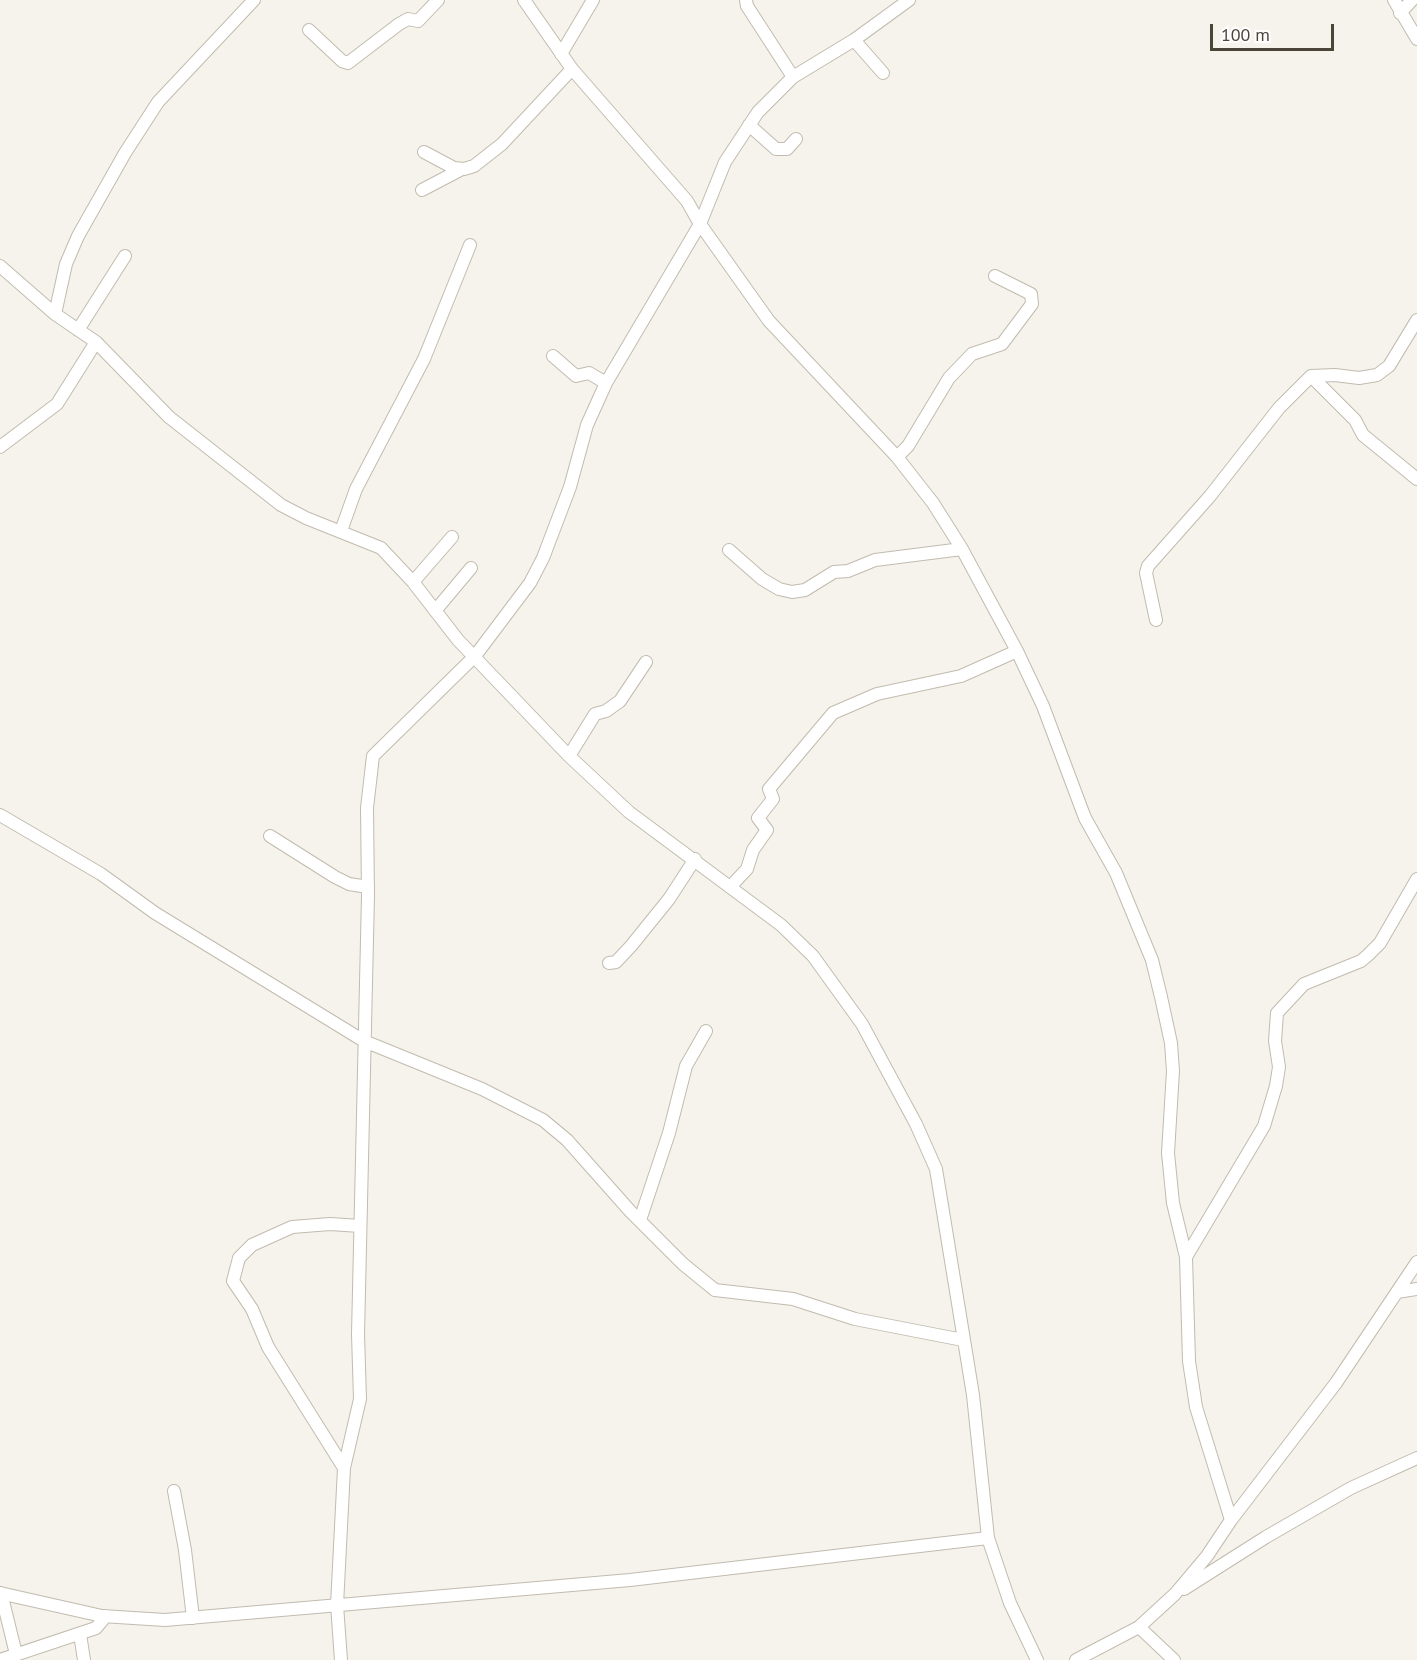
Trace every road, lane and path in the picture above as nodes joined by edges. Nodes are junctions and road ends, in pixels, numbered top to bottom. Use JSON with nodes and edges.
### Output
{"nodes":[{"id":1,"x":255,"y":0,"type":"edge"},
{"id":2,"x":438,"y":0,"type":"edge"},
{"id":3,"x":524,"y":0,"type":"edge"},
{"id":4,"x":593,"y":0,"type":"edge"},
{"id":5,"x":746,"y":0,"type":"edge"},
{"id":6,"x":909,"y":0,"type":"edge"},
{"id":7,"x":1394,"y":0,"type":"edge"},
{"id":8,"x":1412,"y":0,"type":"edge"},
{"id":9,"x":1400,"y":13,"type":"junction"},
{"id":10,"x":309,"y":30,"type":"dead end"},
{"id":11,"x":1417,"y":39,"type":"edge"},
{"id":12,"x":854,"y":40,"type":"junction"},
{"id":13,"x":561,"y":54,"type":"junction"},
{"id":14,"x":572,"y":69,"type":"junction"},
{"id":15,"x":883,"y":73,"type":"dead end"},
{"id":16,"x":793,"y":77,"type":"junction"},
{"id":17,"x":749,"y":125,"type":"junction"},
{"id":18,"x":796,"y":139,"type":"dead end"},
{"id":19,"x":424,"y":152,"type":"dead end"},
{"id":20,"x":464,"y":169,"type":"junction"},
{"id":21,"x":422,"y":190,"type":"dead end"},
{"id":22,"x":700,"y":224,"type":"junction"},
{"id":23,"x":470,"y":245,"type":"dead end"},
{"id":24,"x":125,"y":256,"type":"dead end"},
{"id":25,"x":0,"y":266,"type":"edge"},
{"id":26,"x":995,"y":276,"type":"dead end"},
{"id":27,"x":55,"y":314,"type":"junction"},
{"id":28,"x":1417,"y":320,"type":"edge"},
{"id":29,"x":78,"y":330,"type":"junction"},
{"id":30,"x":96,"y":342,"type":"junction"},
{"id":31,"x":553,"y":356,"type":"dead end"},
{"id":32,"x":1311,"y":376,"type":"junction"},
{"id":33,"x":606,"y":382,"type":"junction"},
{"id":34,"x":0,"y":447,"type":"edge"},
{"id":35,"x":897,"y":457,"type":"junction"},
{"id":36,"x":1417,"y":479,"type":"edge"},
{"id":37,"x":341,"y":531,"type":"junction"},
{"id":38,"x":452,"y":537,"type":"dead end"},
{"id":39,"x":962,"y":549,"type":"junction"},
{"id":40,"x":729,"y":550,"type":"dead end"},
{"id":41,"x":471,"y":568,"type":"dead end"},
{"id":42,"x":412,"y":582,"type":"junction"},
{"id":43,"x":435,"y":611,"type":"junction"},
{"id":44,"x":1156,"y":620,"type":"dead end"},
{"id":45,"x":1017,"y":651,"type":"junction"},
{"id":46,"x":475,"y":656,"type":"junction"},
{"id":47,"x":646,"y":662,"type":"dead end"},
{"id":48,"x":569,"y":756,"type":"junction"},
{"id":49,"x":0,"y":815,"type":"edge"},
{"id":50,"x":270,"y":836,"type":"dead end"},
{"id":51,"x":695,"y":859,"type":"junction"},
{"id":52,"x":1417,"y":879,"type":"edge"},
{"id":53,"x":731,"y":886,"type":"junction"},
{"id":54,"x":368,"y":887,"type":"junction"},
{"id":55,"x":609,"y":963,"type":"dead end"},
{"id":56,"x":706,"y":1031,"type":"dead end"},
{"id":57,"x":364,"y":1041,"type":"junction"},
{"id":58,"x":640,"y":1220,"type":"junction"},
{"id":59,"x":360,"y":1226,"type":"junction"},
{"id":60,"x":1186,"y":1257,"type":"junction"},
{"id":61,"x":1417,"y":1262,"type":"edge"},
{"id":62,"x":1417,"y":1289,"type":"edge"},
{"id":63,"x":1397,"y":1292,"type":"junction"},
{"id":64,"x":963,"y":1340,"type":"junction"},
{"id":65,"x":1417,"y":1458,"type":"edge"},
{"id":66,"x":344,"y":1468,"type":"junction"},
{"id":67,"x":174,"y":1491,"type":"dead end"},
{"id":68,"x":1231,"y":1520,"type":"junction"},
{"id":69,"x":988,"y":1538,"type":"junction"},
{"id":70,"x":1,"y":1593,"type":"edge"},
{"id":71,"x":1176,"y":1594,"type":"junction"},
{"id":72,"x":337,"y":1605,"type":"junction"},
{"id":73,"x":106,"y":1616,"type":"junction"},
{"id":74,"x":193,"y":1618,"type":"junction"},
{"id":75,"x":1139,"y":1627,"type":"junction"},
{"id":76,"x":80,"y":1634,"type":"junction"},
{"id":77,"x":1102,"y":1648,"type":"junction"},
{"id":78,"x":16,"y":1654,"type":"junction"},
{"id":79,"x":0,"y":1660,"type":"edge"},
{"id":80,"x":84,"y":1660,"type":"edge"},
{"id":81,"x":341,"y":1660,"type":"edge"},
{"id":82,"x":1037,"y":1660,"type":"edge"},
{"id":83,"x":1076,"y":1660,"type":"edge"},
{"id":84,"x":1108,"y":1660,"type":"edge"},
{"id":85,"x":1174,"y":1660,"type":"edge"}],
"edges":[{"from":1,"to":27,"type":"street"},
{"from":2,"to":10,"type":"street"},
{"from":3,"to":13,"type":"street"},
{"from":4,"to":13,"type":"street"},
{"from":5,"to":16,"type":"street"},
{"from":6,"to":12,"type":"street"},
{"from":7,"to":9,"type":"street"},
{"from":8,"to":9,"type":"street"},
{"from":9,"to":11,"type":"street"},
{"from":12,"to":15,"type":"street"},
{"from":12,"to":16,"type":"street"},
{"from":13,"to":14,"type":"street"},
{"from":14,"to":20,"type":"street"},
{"from":14,"to":22,"type":"street"},
{"from":16,"to":17,"type":"street"},
{"from":17,"to":18,"type":"street"},
{"from":17,"to":22,"type":"street"},
{"from":19,"to":20,"type":"street"},
{"from":20,"to":21,"type":"street"},
{"from":22,"to":33,"type":"street"},
{"from":22,"to":35,"type":"street"},
{"from":23,"to":37,"type":"street"},
{"from":24,"to":29,"type":"street"},
{"from":25,"to":27,"type":"street"},
{"from":26,"to":35,"type":"street"},
{"from":27,"to":29,"type":"street"},
{"from":28,"to":32,"type":"street"},
{"from":29,"to":30,"type":"street"},
{"from":30,"to":34,"type":"street"},
{"from":30,"to":37,"type":"street"},
{"from":31,"to":33,"type":"street"},
{"from":32,"to":36,"type":"street"},
{"from":32,"to":44,"type":"street"},
{"from":33,"to":46,"type":"street"},
{"from":35,"to":39,"type":"street"},
{"from":37,"to":42,"type":"street"},
{"from":38,"to":42,"type":"street"},
{"from":39,"to":40,"type":"street"},
{"from":39,"to":45,"type":"street"},
{"from":41,"to":43,"type":"street"},
{"from":42,"to":43,"type":"street"},
{"from":43,"to":46,"type":"street"},
{"from":45,"to":53,"type":"street"},
{"from":45,"to":60,"type":"street"},
{"from":46,"to":48,"type":"street"},
{"from":46,"to":54,"type":"street"},
{"from":47,"to":48,"type":"street"},
{"from":48,"to":51,"type":"street"},
{"from":49,"to":57,"type":"street"},
{"from":50,"to":54,"type":"street"},
{"from":51,"to":53,"type":"street"},
{"from":51,"to":55,"type":"street"},
{"from":52,"to":60,"type":"street"},
{"from":53,"to":64,"type":"street"},
{"from":54,"to":57,"type":"street"},
{"from":56,"to":58,"type":"street"},
{"from":57,"to":58,"type":"street"},
{"from":57,"to":59,"type":"street"},
{"from":58,"to":64,"type":"street"},
{"from":59,"to":66,"type":"street"},
{"from":59,"to":66,"type":"street"},
{"from":60,"to":68,"type":"street"},
{"from":61,"to":63,"type":"street"},
{"from":62,"to":63,"type":"street"},
{"from":63,"to":68,"type":"street"},
{"from":64,"to":69,"type":"street"},
{"from":65,"to":71,"type":"street"},
{"from":66,"to":72,"type":"street"},
{"from":67,"to":74,"type":"street"},
{"from":68,"to":71,"type":"street"},
{"from":69,"to":72,"type":"street"},
{"from":69,"to":82,"type":"street"},
{"from":70,"to":73,"type":"street"},
{"from":70,"to":78,"type":"street"},
{"from":71,"to":75,"type":"street"},
{"from":72,"to":74,"type":"street"},
{"from":72,"to":81,"type":"street"},
{"from":73,"to":74,"type":"street"},
{"from":73,"to":76,"type":"street"},
{"from":75,"to":77,"type":"street"},
{"from":75,"to":85,"type":"street"},
{"from":76,"to":78,"type":"street"},
{"from":76,"to":80,"type":"street"},
{"from":77,"to":83,"type":"street"},
{"from":77,"to":84,"type":"street"},
{"from":78,"to":79,"type":"street"}]}
